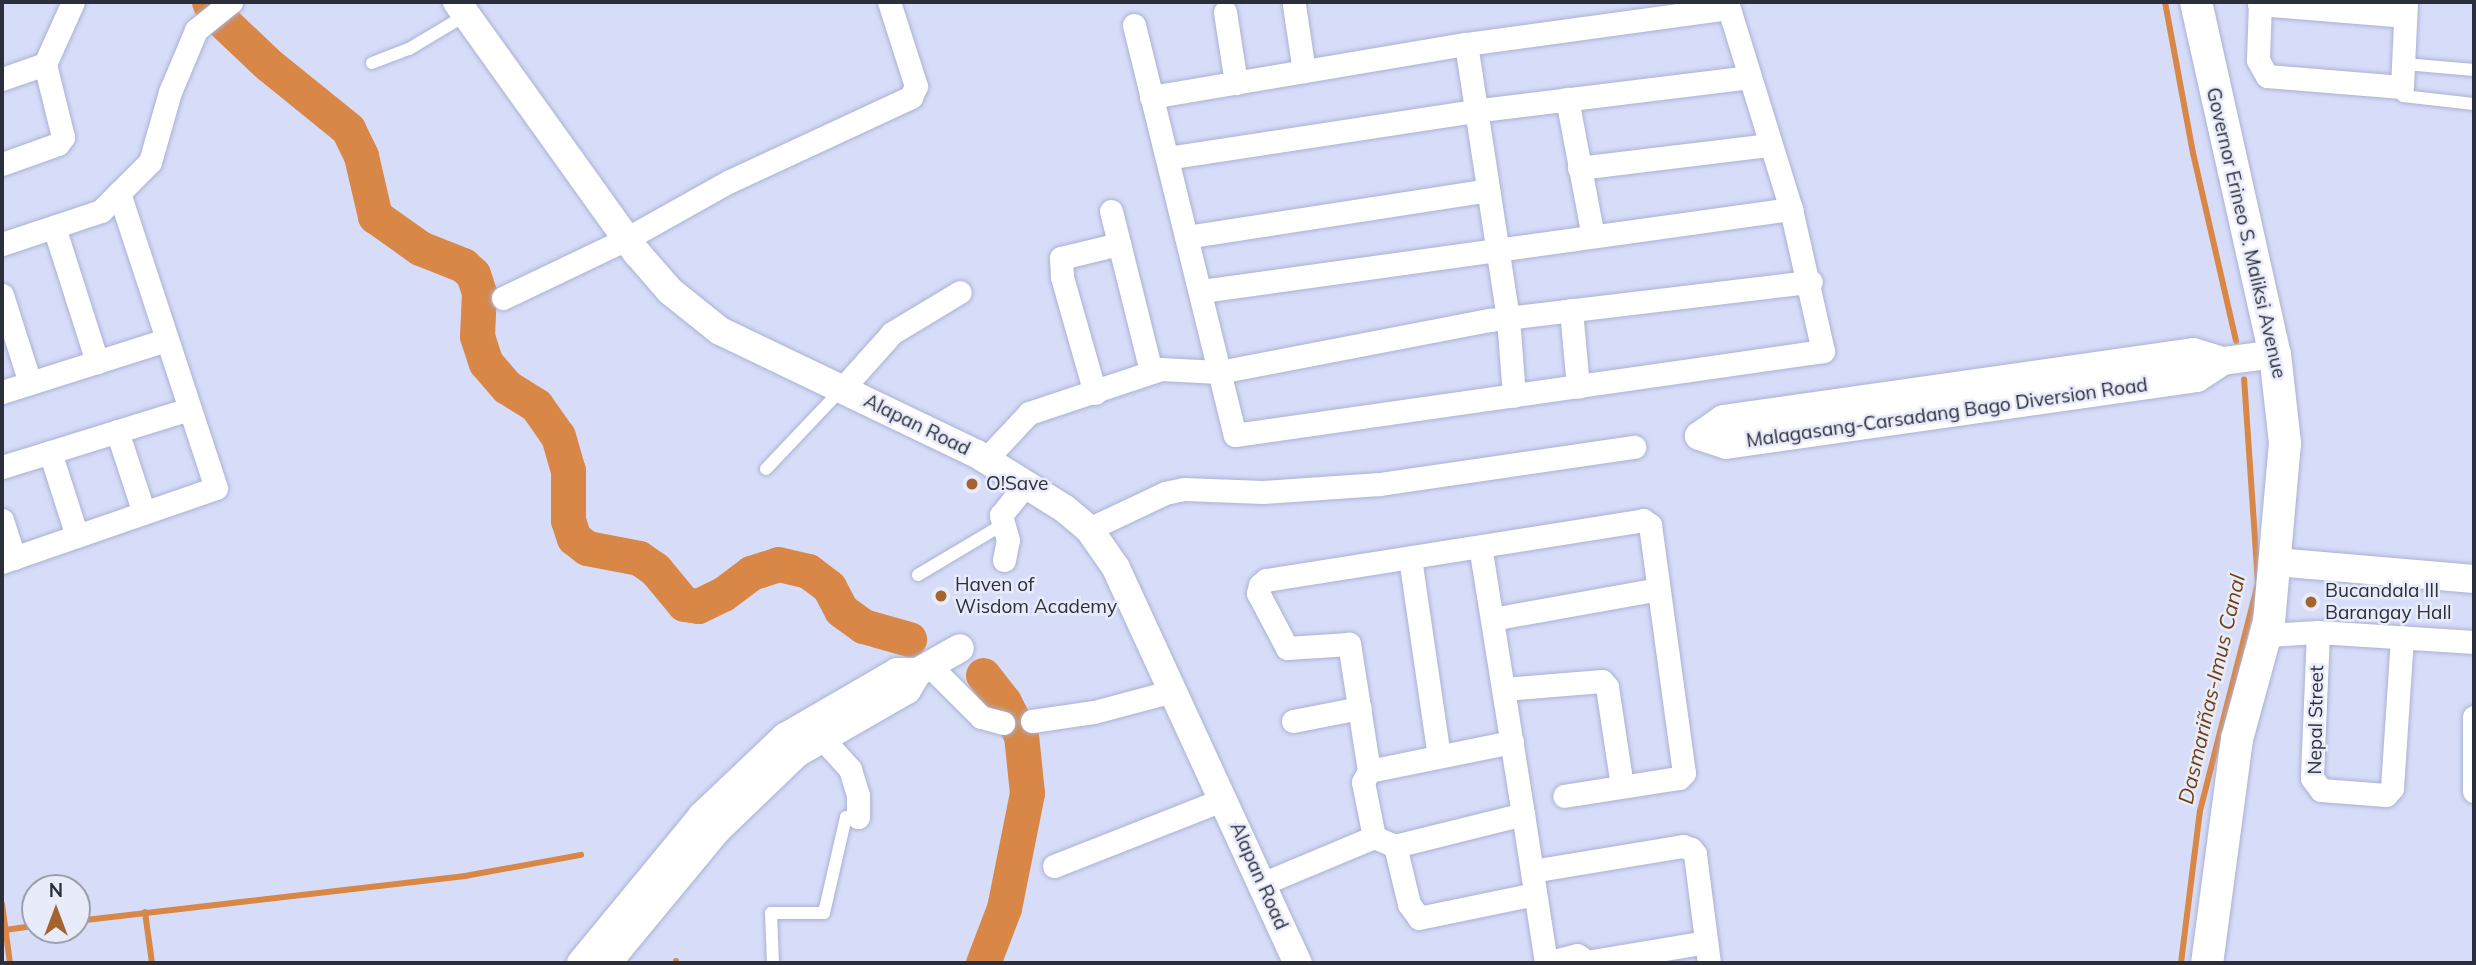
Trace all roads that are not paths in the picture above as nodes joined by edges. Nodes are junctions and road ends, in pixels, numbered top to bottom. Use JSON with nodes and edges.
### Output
{"nodes":[{"id":1,"x":231,"y":2,"type":"edge"},
{"id":2,"x":889,"y":2,"type":"edge"},
{"id":3,"x":2196,"y":2,"type":"edge"},
{"id":4,"x":2260,"y":3,"type":"edge"},
{"id":5,"x":69,"y":5,"type":"edge"},
{"id":6,"x":1294,"y":5,"type":"dead end"},
{"id":7,"x":1727,"y":5,"type":"edge"},
{"id":8,"x":462,"y":8,"type":"edge"},
{"id":9,"x":2405,"y":9,"type":"edge"},
{"id":10,"x":1225,"y":12,"type":"dead end"},
{"id":11,"x":1134,"y":25,"type":"dead end"},
{"id":12,"x":1466,"y":44,"type":"junction"},
{"id":13,"x":372,"y":63,"type":"dead end"},
{"id":14,"x":45,"y":64,"type":"junction"},
{"id":15,"x":2405,"y":64,"type":"junction"},
{"id":16,"x":2474,"y":70,"type":"edge"},
{"id":17,"x":1304,"y":71,"type":"junction"},
{"id":18,"x":1748,"y":78,"type":"junction"},
{"id":19,"x":2,"y":79,"type":"edge"},
{"id":20,"x":1236,"y":83,"type":"junction"},
{"id":21,"x":2402,"y":87,"type":"junction"},
{"id":22,"x":1152,"y":97,"type":"junction"},
{"id":23,"x":1567,"y":99,"type":"junction"},
{"id":24,"x":2474,"y":104,"type":"edge"},
{"id":25,"x":1473,"y":111,"type":"junction"},
{"id":26,"x":1770,"y":145,"type":"junction"},
{"id":27,"x":1167,"y":158,"type":"junction"},
{"id":28,"x":2,"y":164,"type":"edge"},
{"id":29,"x":1579,"y":168,"type":"junction"},
{"id":30,"x":1488,"y":190,"type":"junction"},
{"id":31,"x":120,"y":193,"type":"junction"},
{"id":32,"x":1791,"y":209,"type":"junction"},
{"id":33,"x":1111,"y":211,"type":"dead end"},
{"id":34,"x":54,"y":227,"type":"junction"},
{"id":35,"x":1593,"y":236,"type":"junction"},
{"id":36,"x":1186,"y":237,"type":"junction"},
{"id":37,"x":626,"y":239,"type":"junction"},
{"id":38,"x":2,"y":244,"type":"edge"},
{"id":39,"x":1119,"y":244,"type":"junction"},
{"id":40,"x":1496,"y":249,"type":"junction"},
{"id":41,"x":1811,"y":282,"type":"junction"},
{"id":42,"x":1202,"y":291,"type":"junction"},
{"id":43,"x":960,"y":292,"type":"dead end"},
{"id":44,"x":2,"y":295,"type":"edge"},
{"id":45,"x":503,"y":298,"type":"dead end"},
{"id":46,"x":1571,"y":310,"type":"junction"},
{"id":47,"x":1508,"y":318,"type":"junction"},
{"id":48,"x":166,"y":340,"type":"junction"},
{"id":49,"x":2275,"y":354,"type":"junction"},
{"id":50,"x":2223,"y":361,"type":"junction"},
{"id":51,"x":97,"y":362,"type":"junction"},
{"id":52,"x":1151,"y":372,"type":"junction"},
{"id":53,"x":1219,"y":372,"type":"junction"},
{"id":54,"x":30,"y":383,"type":"junction"},
{"id":55,"x":1578,"y":387,"type":"junction"},
{"id":56,"x":842,"y":389,"type":"junction"},
{"id":57,"x":2,"y":392,"type":"edge"},
{"id":58,"x":1095,"y":393,"type":"junction"},
{"id":59,"x":1514,"y":396,"type":"junction"},
{"id":60,"x":189,"y":409,"type":"junction"},
{"id":61,"x":117,"y":431,"type":"junction"},
{"id":62,"x":1634,"y":447,"type":"dead end"},
{"id":63,"x":50,"y":452,"type":"junction"},
{"id":64,"x":986,"y":459,"type":"junction"},
{"id":65,"x":2,"y":467,"type":"edge"},
{"id":66,"x":766,"y":469,"type":"dead end"},
{"id":67,"x":1026,"y":484,"type":"junction"},
{"id":68,"x":144,"y":513,"type":"junction"},
{"id":69,"x":2,"y":520,"type":"edge"},
{"id":70,"x":1099,"y":524,"type":"junction"},
{"id":71,"x":1002,"y":525,"type":"junction"},
{"id":72,"x":77,"y":536,"type":"junction"},
{"id":73,"x":1480,"y":547,"type":"junction"},
{"id":74,"x":1410,"y":558,"type":"junction"},
{"id":75,"x":8,"y":560,"type":"edge"},
{"id":76,"x":1004,"y":560,"type":"dead end"},
{"id":77,"x":2276,"y":562,"type":"junction"},
{"id":78,"x":918,"y":575,"type":"dead end"},
{"id":79,"x":2474,"y":579,"type":"edge"},
{"id":80,"x":1658,"y":589,"type":"junction"},
{"id":81,"x":1492,"y":619,"type":"junction"},
{"id":82,"x":2318,"y":632,"type":"junction"},
{"id":83,"x":2266,"y":635,"type":"junction"},
{"id":84,"x":2402,"y":637,"type":"junction"},
{"id":85,"x":2474,"y":642,"type":"edge"},
{"id":86,"x":960,"y":648,"type":"dead end"},
{"id":87,"x":924,"y":669,"type":"junction"},
{"id":88,"x":1504,"y":689,"type":"junction"},
{"id":89,"x":1173,"y":691,"type":"junction"},
{"id":90,"x":1360,"y":708,"type":"junction"},
{"id":91,"x":2474,"y":717,"type":"edge"},
{"id":92,"x":1032,"y":721,"type":"dead end"},
{"id":93,"x":1293,"y":721,"type":"dead end"},
{"id":94,"x":1003,"y":723,"type":"dead end"},
{"id":95,"x":821,"y":737,"type":"junction"},
{"id":96,"x":1512,"y":742,"type":"junction"},
{"id":97,"x":1439,"y":756,"type":"junction"},
{"id":98,"x":1369,"y":771,"type":"junction"},
{"id":99,"x":1622,"y":786,"type":"junction"},
{"id":100,"x":2474,"y":791,"type":"edge"},
{"id":101,"x":1564,"y":796,"type":"dead end"},
{"id":102,"x":1224,"y":799,"type":"junction"},
{"id":103,"x":1523,"y":814,"type":"junction"},
{"id":104,"x":858,"y":817,"type":"joint"},
{"id":105,"x":1384,"y":842,"type":"junction"},
{"id":106,"x":1054,"y":866,"type":"dead end"},
{"id":107,"x":1532,"y":871,"type":"junction"},
{"id":108,"x":1264,"y":883,"type":"junction"},
{"id":109,"x":1535,"y":894,"type":"junction"},
{"id":110,"x":1707,"y":953,"type":"edge"},
{"id":111,"x":581,"y":963,"type":"edge"},
{"id":112,"x":607,"y":963,"type":"edge"},
{"id":113,"x":773,"y":963,"type":"edge"},
{"id":114,"x":1298,"y":963,"type":"edge"},
{"id":115,"x":1545,"y":963,"type":"edge"},
{"id":116,"x":1588,"y":963,"type":"edge"},
{"id":117,"x":2207,"y":963,"type":"edge"}],
"edges":[{"from":1,"to":31,"type":"street"},
{"from":2,"to":37,"type":"street"},
{"from":3,"to":49,"type":"main road","name":"Governor Erineo S. Maliksi Avenue"},
{"from":4,"to":9,"type":"street"},
{"from":4,"to":21,"type":"street"},
{"from":5,"to":14,"type":"street"},
{"from":6,"to":17,"type":"street"},
{"from":7,"to":12,"type":"street"},
{"from":7,"to":18,"type":"street"},
{"from":8,"to":13,"type":"lane"},
{"from":8,"to":37,"type":"street","name":"Alapan Road"},
{"from":9,"to":15,"type":"street"},
{"from":10,"to":20,"type":"street"},
{"from":11,"to":22,"type":"street"},
{"from":12,"to":17,"type":"street"},
{"from":12,"to":25,"type":"street"},
{"from":14,"to":19,"type":"street"},
{"from":14,"to":28,"type":"street"},
{"from":15,"to":16,"type":"lane"},
{"from":15,"to":21,"type":"street"},
{"from":17,"to":20,"type":"street"},
{"from":18,"to":23,"type":"street"},
{"from":18,"to":26,"type":"street"},
{"from":20,"to":22,"type":"street"},
{"from":21,"to":24,"type":"lane"},
{"from":22,"to":27,"type":"street"},
{"from":23,"to":25,"type":"street"},
{"from":23,"to":29,"type":"street"},
{"from":25,"to":27,"type":"street"},
{"from":25,"to":30,"type":"street"},
{"from":26,"to":29,"type":"street"},
{"from":26,"to":32,"type":"street"},
{"from":27,"to":36,"type":"street"},
{"from":29,"to":35,"type":"street"},
{"from":30,"to":36,"type":"street"},
{"from":30,"to":40,"type":"street"},
{"from":31,"to":34,"type":"street"},
{"from":31,"to":48,"type":"street"},
{"from":32,"to":35,"type":"street"},
{"from":32,"to":41,"type":"street"},
{"from":33,"to":39,"type":"street"},
{"from":34,"to":38,"type":"street"},
{"from":34,"to":51,"type":"street"},
{"from":35,"to":40,"type":"street"},
{"from":36,"to":42,"type":"street"},
{"from":37,"to":45,"type":"street"},
{"from":37,"to":56,"type":"street","name":"Alapan Road"},
{"from":39,"to":52,"type":"street"},
{"from":39,"to":58,"type":"street"},
{"from":40,"to":42,"type":"street"},
{"from":40,"to":47,"type":"street"},
{"from":41,"to":46,"type":"street"},
{"from":41,"to":55,"type":"street"},
{"from":42,"to":53,"type":"street"},
{"from":43,"to":56,"type":"street"},
{"from":44,"to":54,"type":"street"},
{"from":46,"to":47,"type":"street"},
{"from":46,"to":55,"type":"street"},
{"from":47,"to":53,"type":"street"},
{"from":47,"to":59,"type":"street"},
{"from":48,"to":51,"type":"street"},
{"from":48,"to":60,"type":"street"},
{"from":49,"to":50,"type":"street","name":"Malagasang-Carsadang Bago Diversion Road"},
{"from":49,"to":77,"type":"main road","name":"Governor Erineo S. Maliksi Avenue"},
{"from":50,"to":50,"type":"street","name":"Malagasang-Carsadang Bago Diversion Road"},
{"from":51,"to":54,"type":"street"},
{"from":52,"to":53,"type":"street"},
{"from":52,"to":58,"type":"street"},
{"from":53,"to":59,"type":"street"},
{"from":54,"to":57,"type":"street"},
{"from":55,"to":59,"type":"street"},
{"from":56,"to":64,"type":"street","name":"Alapan Road"},
{"from":56,"to":66,"type":"lane"},
{"from":58,"to":64,"type":"street"},
{"from":60,"to":61,"type":"street"},
{"from":60,"to":68,"type":"street"},
{"from":61,"to":63,"type":"street"},
{"from":61,"to":68,"type":"street"},
{"from":62,"to":70,"type":"street"},
{"from":63,"to":65,"type":"street"},
{"from":63,"to":72,"type":"street"},
{"from":64,"to":67,"type":"street","name":"Alapan Road"},
{"from":67,"to":70,"type":"street","name":"Alapan Road"},
{"from":67,"to":71,"type":"street"},
{"from":68,"to":72,"type":"street"},
{"from":69,"to":75,"type":"street"},
{"from":70,"to":89,"type":"street","name":"Alapan Road"},
{"from":71,"to":76,"type":"street"},
{"from":71,"to":78,"type":"lane"},
{"from":72,"to":75,"type":"street"},
{"from":73,"to":74,"type":"street"},
{"from":73,"to":80,"type":"street"},
{"from":73,"to":81,"type":"street"},
{"from":74,"to":90,"type":"street"},
{"from":74,"to":97,"type":"street"},
{"from":77,"to":79,"type":"street"},
{"from":77,"to":83,"type":"main road","name":"Governor Erineo S. Maliksi Avenue"},
{"from":80,"to":81,"type":"street"},
{"from":80,"to":99,"type":"street"},
{"from":81,"to":88,"type":"street"},
{"from":82,"to":83,"type":"street"},
{"from":82,"to":84,"type":"street"},
{"from":82,"to":84,"type":"street","name":"Nepal Street"},
{"from":83,"to":117,"type":"main road","name":"Governor Erineo S. Maliksi Avenue"},
{"from":84,"to":85,"type":"street"},
{"from":86,"to":87,"type":"street"},
{"from":87,"to":94,"type":"street"},
{"from":87,"to":95,"type":"street"},
{"from":87,"to":111,"type":"street"},
{"from":88,"to":96,"type":"street"},
{"from":88,"to":99,"type":"street"},
{"from":89,"to":92,"type":"street"},
{"from":89,"to":102,"type":"street","name":"Alapan Road"},
{"from":90,"to":93,"type":"street"},
{"from":90,"to":98,"type":"street"},
{"from":91,"to":100,"type":"street"},
{"from":95,"to":104,"type":"street"},
{"from":95,"to":112,"type":"street"},
{"from":96,"to":97,"type":"street"},
{"from":96,"to":103,"type":"street"},
{"from":97,"to":98,"type":"street"},
{"from":98,"to":105,"type":"street"},
{"from":99,"to":101,"type":"street"},
{"from":102,"to":106,"type":"street"},
{"from":102,"to":108,"type":"street","name":"Alapan Road"},
{"from":103,"to":105,"type":"street"},
{"from":103,"to":107,"type":"street"},
{"from":104,"to":113,"type":"lane"},
{"from":105,"to":108,"type":"street"},
{"from":105,"to":109,"type":"street"},
{"from":107,"to":109,"type":"street"},
{"from":107,"to":110,"type":"street"},
{"from":108,"to":114,"type":"street","name":"Alapan Road"},
{"from":109,"to":115,"type":"street"},
{"from":110,"to":116,"type":"street"},
{"from":115,"to":116,"type":"street"}]}
